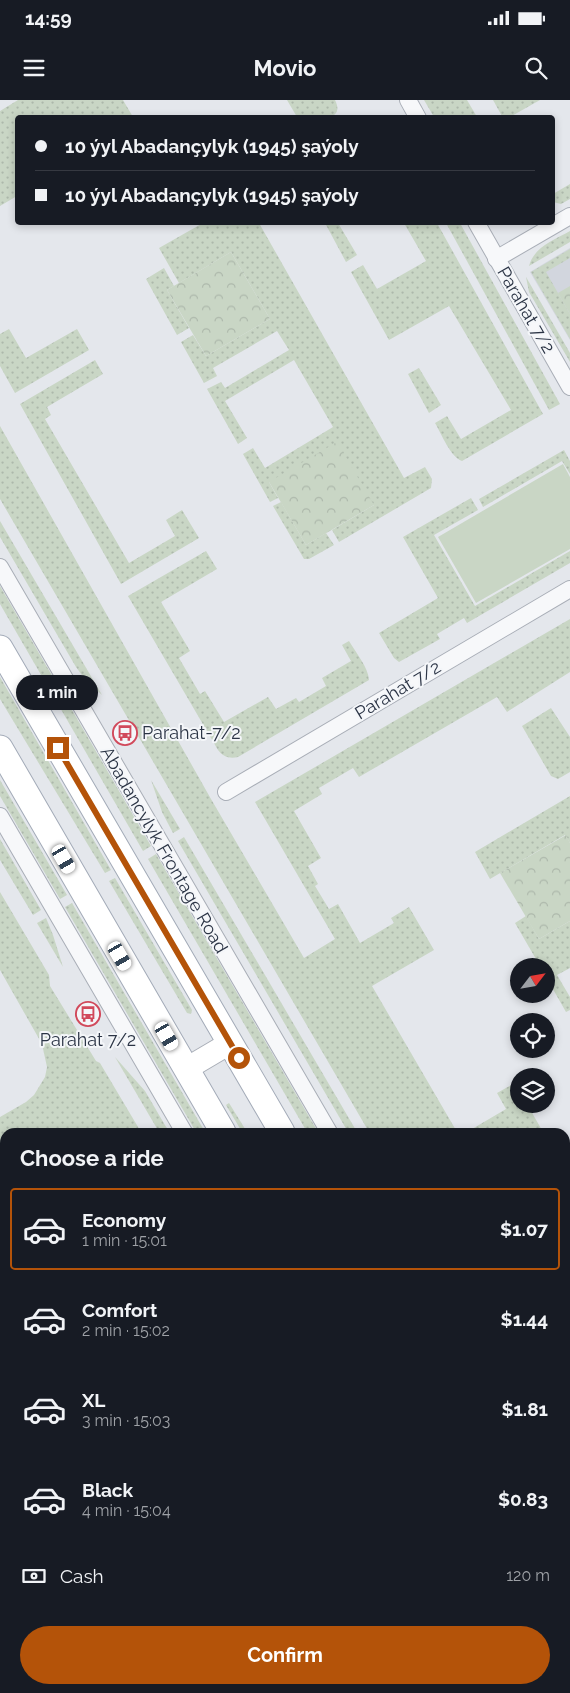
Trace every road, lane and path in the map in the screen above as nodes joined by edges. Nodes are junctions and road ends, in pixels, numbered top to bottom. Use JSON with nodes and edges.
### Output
{"nodes":[{"id":1,"x":408,"y":100,"type":"edge"},
{"id":2,"x":416,"y":115,"type":"edge"},
{"id":3,"x":570,"y":216,"type":"edge"},
{"id":4,"x":478,"y":225,"type":"edge"},
{"id":5,"x":555,"y":225,"type":"edge"},
{"id":6,"x":555,"y":225,"type":"edge"},
{"id":7,"x":496,"y":259,"type":"junction"},
{"id":8,"x":570,"y":387,"type":"edge"},
{"id":9,"x":0,"y":567,"type":"edge"},
{"id":10,"x":570,"y":589,"type":"edge"},
{"id":11,"x":0,"y":648,"type":"edge"},
{"id":12,"x":0,"y":748,"type":"edge"},
{"id":13,"x":226,"y":792,"type":"dead end"},
{"id":14,"x":0,"y":816,"type":"edge"},
{"id":15,"x":230,"y":1043,"type":"junction"},
{"id":16,"x":186,"y":1069,"type":"junction"},
{"id":17,"x":182,"y":1128,"type":"edge"},
{"id":18,"x":221,"y":1128,"type":"edge"},
{"id":19,"x":280,"y":1128,"type":"edge"},
{"id":20,"x":327,"y":1128,"type":"edge"}],
"edges":[{"from":1,"to":2,"type":"street"},
{"from":3,"to":5,"type":"street","name":"Parahat 7/2"},
{"from":4,"to":7,"type":"street","name":"Parahat 7/2"},
{"from":6,"to":7,"type":"street","name":"Parahat 7/2"},
{"from":7,"to":8,"type":"street","name":"Parahat 7/2"},
{"from":9,"to":20,"type":"street","name":"Abadancylyk Frontage Road"},
{"from":10,"to":13,"type":"street","name":"Parahat 7/2"},
{"from":11,"to":15,"type":"main road"},
{"from":12,"to":16,"type":"main road"},
{"from":14,"to":17,"type":"street"},
{"from":15,"to":16,"type":"main road"},
{"from":15,"to":19,"type":"main road"},
{"from":16,"to":18,"type":"main road"}]}
